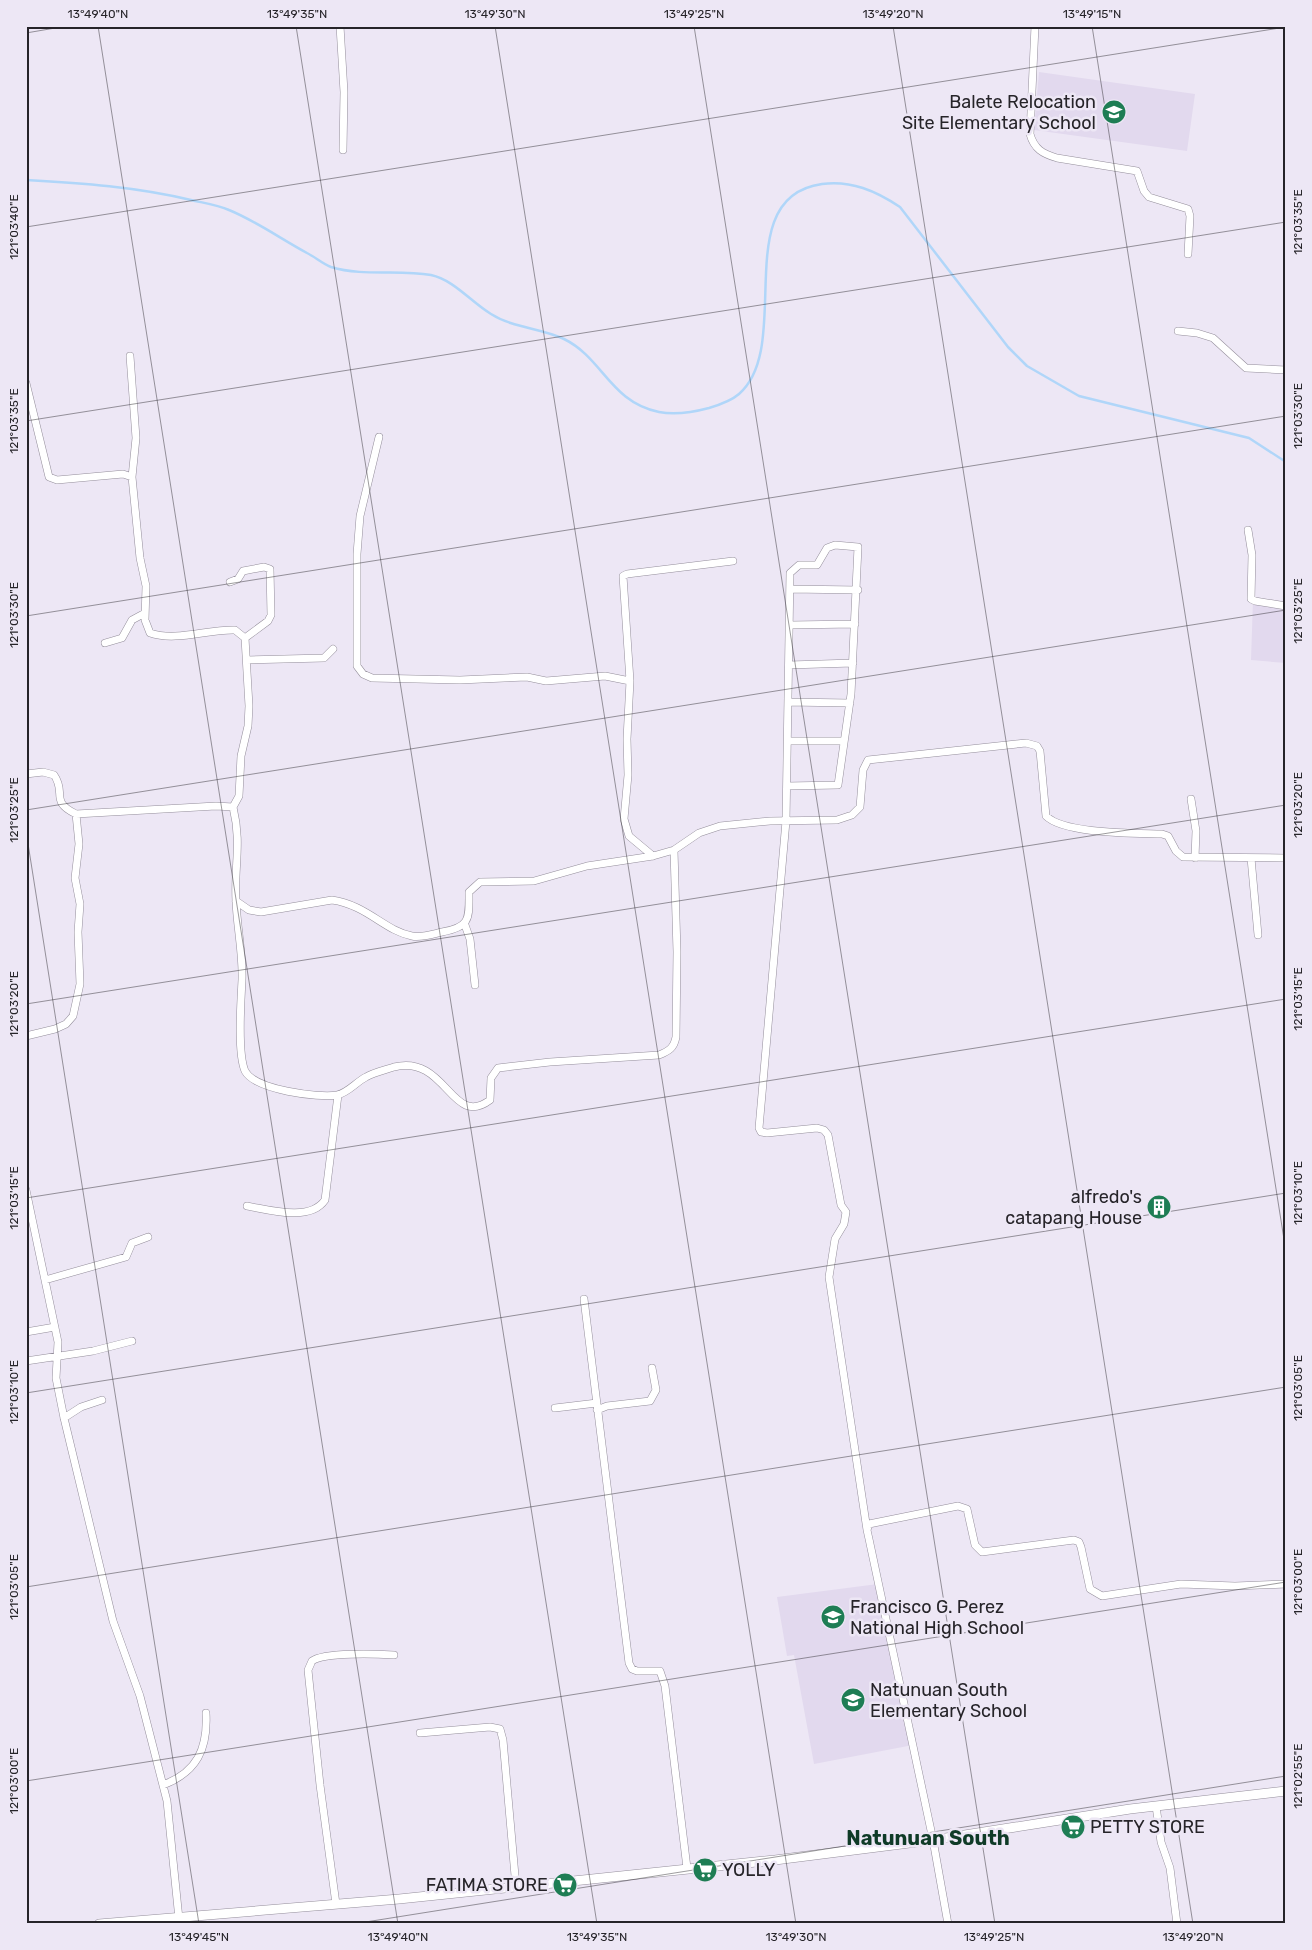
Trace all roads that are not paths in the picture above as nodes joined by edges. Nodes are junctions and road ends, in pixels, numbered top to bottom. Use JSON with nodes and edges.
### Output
{"nodes":[{"id":1,"x":340,"y":26,"type":"edge"},
{"id":2,"x":1035,"y":26,"type":"edge"},
{"id":3,"x":343,"y":150,"type":"dead end"},
{"id":4,"x":1188,"y":254,"type":"dead end"},
{"id":5,"x":1178,"y":331,"type":"dead end"},
{"id":6,"x":130,"y":356,"type":"dead end"},
{"id":7,"x":1286,"y":370,"type":"edge"},
{"id":8,"x":26,"y":383,"type":"edge"},
{"id":9,"x":379,"y":437,"type":"dead end"},
{"id":10,"x":132,"y":477,"type":"junction"},
{"id":11,"x":1248,"y":530,"type":"dead end"},
{"id":12,"x":733,"y":561,"type":"dead end"},
{"id":13,"x":230,"y":582,"type":"dead end"},
{"id":14,"x":790,"y":589,"type":"junction"},
{"id":15,"x":858,"y":590,"type":"junction"},
{"id":16,"x":1286,"y":606,"type":"edge"},
{"id":17,"x":145,"y":613,"type":"junction"},
{"id":18,"x":855,"y":624,"type":"junction"},
{"id":19,"x":790,"y":625,"type":"junction"},
{"id":20,"x":245,"y":638,"type":"junction"},
{"id":21,"x":105,"y":643,"type":"dead end"},
{"id":22,"x":333,"y":649,"type":"dead end"},
{"id":23,"x":247,"y":660,"type":"junction"},
{"id":24,"x":853,"y":663,"type":"junction"},
{"id":25,"x":789,"y":665,"type":"junction"},
{"id":26,"x":630,"y":681,"type":"junction"},
{"id":27,"x":788,"y":702,"type":"junction"},
{"id":28,"x":850,"y":703,"type":"junction"},
{"id":29,"x":788,"y":741,"type":"junction"},
{"id":30,"x":844,"y":741,"type":"junction"},
{"id":31,"x":26,"y":774,"type":"edge"},
{"id":32,"x":787,"y":786,"type":"junction"},
{"id":33,"x":1191,"y":799,"type":"dead end"},
{"id":34,"x":233,"y":807,"type":"junction"},
{"id":35,"x":76,"y":814,"type":"junction"},
{"id":36,"x":786,"y":821,"type":"junction"},
{"id":37,"x":674,"y":850,"type":"junction"},
{"id":38,"x":653,"y":856,"type":"junction"},
{"id":39,"x":1195,"y":858,"type":"junction"},
{"id":40,"x":1251,"y":858,"type":"junction"},
{"id":41,"x":1286,"y":858,"type":"edge"},
{"id":42,"x":236,"y":902,"type":"junction"},
{"id":43,"x":464,"y":925,"type":"junction"},
{"id":44,"x":1258,"y":935,"type":"dead end"},
{"id":45,"x":475,"y":985,"type":"dead end"},
{"id":46,"x":26,"y":1036,"type":"edge"},
{"id":47,"x":338,"y":1095,"type":"junction"},
{"id":48,"x":27,"y":1193,"type":"edge"},
{"id":49,"x":247,"y":1206,"type":"dead end"},
{"id":50,"x":148,"y":1237,"type":"dead end"},
{"id":51,"x":45,"y":1280,"type":"junction"},
{"id":52,"x":584,"y":1299,"type":"dead end"},
{"id":53,"x":55,"y":1327,"type":"junction"},
{"id":54,"x":26,"y":1332,"type":"edge"},
{"id":55,"x":132,"y":1341,"type":"dead end"},
{"id":56,"x":58,"y":1358,"type":"junction"},
{"id":57,"x":26,"y":1361,"type":"edge"},
{"id":58,"x":652,"y":1368,"type":"dead end"},
{"id":59,"x":102,"y":1400,"type":"dead end"},
{"id":60,"x":597,"y":1407,"type":"junction"},
{"id":61,"x":555,"y":1408,"type":"dead end"},
{"id":62,"x":64,"y":1418,"type":"junction"},
{"id":63,"x":867,"y":1530,"type":"junction"},
{"id":64,"x":1286,"y":1584,"type":"edge"},
{"id":65,"x":394,"y":1655,"type":"dead end"},
{"id":66,"x":206,"y":1713,"type":"dead end"},
{"id":67,"x":420,"y":1733,"type":"dead end"},
{"id":68,"x":163,"y":1786,"type":"junction"},
{"id":69,"x":1286,"y":1791,"type":"edge"},
{"id":70,"x":1156,"y":1806,"type":"junction"},
{"id":71,"x":933,"y":1840,"type":"junction"},
{"id":72,"x":687,"y":1868,"type":"junction"},
{"id":73,"x":516,"y":1888,"type":"junction"},
{"id":74,"x":336,"y":1904,"type":"junction"},
{"id":75,"x":179,"y":1919,"type":"junction"},
{"id":76,"x":99,"y":1924,"type":"edge"},
{"id":77,"x":948,"y":1924,"type":"edge"},
{"id":78,"x":1177,"y":1924,"type":"edge"}],
"edges":[{"from":1,"to":3,"type":"street"},
{"from":2,"to":4,"type":"street"},
{"from":5,"to":7,"type":"street"},
{"from":6,"to":10,"type":"street"},
{"from":8,"to":10,"type":"street"},
{"from":9,"to":26,"type":"street"},
{"from":10,"to":17,"type":"street"},
{"from":11,"to":16,"type":"street"},
{"from":12,"to":26,"type":"street"},
{"from":13,"to":20,"type":"street"},
{"from":14,"to":15,"type":"street"},
{"from":14,"to":15,"type":"street"},
{"from":14,"to":19,"type":"street"},
{"from":15,"to":18,"type":"street"},
{"from":17,"to":20,"type":"street"},
{"from":17,"to":21,"type":"street"},
{"from":18,"to":19,"type":"street"},
{"from":18,"to":24,"type":"street"},
{"from":19,"to":25,"type":"street"},
{"from":20,"to":23,"type":"street"},
{"from":22,"to":23,"type":"street"},
{"from":23,"to":34,"type":"street"},
{"from":24,"to":25,"type":"street"},
{"from":24,"to":28,"type":"street"},
{"from":25,"to":27,"type":"street"},
{"from":26,"to":38,"type":"street"},
{"from":27,"to":28,"type":"street"},
{"from":27,"to":29,"type":"street"},
{"from":28,"to":30,"type":"street"},
{"from":29,"to":30,"type":"street"},
{"from":29,"to":32,"type":"street"},
{"from":30,"to":32,"type":"street"},
{"from":31,"to":35,"type":"street"},
{"from":32,"to":36,"type":"street"},
{"from":33,"to":39,"type":"street"},
{"from":34,"to":35,"type":"street"},
{"from":34,"to":42,"type":"street"},
{"from":35,"to":46,"type":"street"},
{"from":36,"to":37,"type":"street"},
{"from":36,"to":39,"type":"street"},
{"from":36,"to":63,"type":"street"},
{"from":37,"to":38,"type":"street"},
{"from":37,"to":47,"type":"street"},
{"from":38,"to":43,"type":"street"},
{"from":39,"to":40,"type":"street"},
{"from":40,"to":41,"type":"street"},
{"from":40,"to":44,"type":"street"},
{"from":42,"to":43,"type":"street"},
{"from":42,"to":47,"type":"street"},
{"from":43,"to":45,"type":"street"},
{"from":47,"to":49,"type":"street"},
{"from":48,"to":51,"type":"street"},
{"from":50,"to":51,"type":"street"},
{"from":51,"to":53,"type":"street"},
{"from":52,"to":60,"type":"street"},
{"from":53,"to":54,"type":"street"},
{"from":53,"to":56,"type":"street"},
{"from":55,"to":56,"type":"street"},
{"from":56,"to":57,"type":"street"},
{"from":56,"to":62,"type":"street"},
{"from":58,"to":60,"type":"street"},
{"from":59,"to":62,"type":"street"},
{"from":60,"to":61,"type":"street"},
{"from":60,"to":72,"type":"street"},
{"from":62,"to":68,"type":"street"},
{"from":63,"to":64,"type":"street"},
{"from":63,"to":71,"type":"street"},
{"from":65,"to":74,"type":"street"},
{"from":66,"to":68,"type":"street"},
{"from":67,"to":73,"type":"street"},
{"from":68,"to":75,"type":"street"},
{"from":69,"to":70,"type":"street"},
{"from":70,"to":71,"type":"street"},
{"from":70,"to":78,"type":"street"},
{"from":71,"to":72,"type":"street"},
{"from":71,"to":77,"type":"street"},
{"from":72,"to":73,"type":"street"},
{"from":73,"to":74,"type":"street"},
{"from":74,"to":75,"type":"street"},
{"from":75,"to":76,"type":"street"}]}
